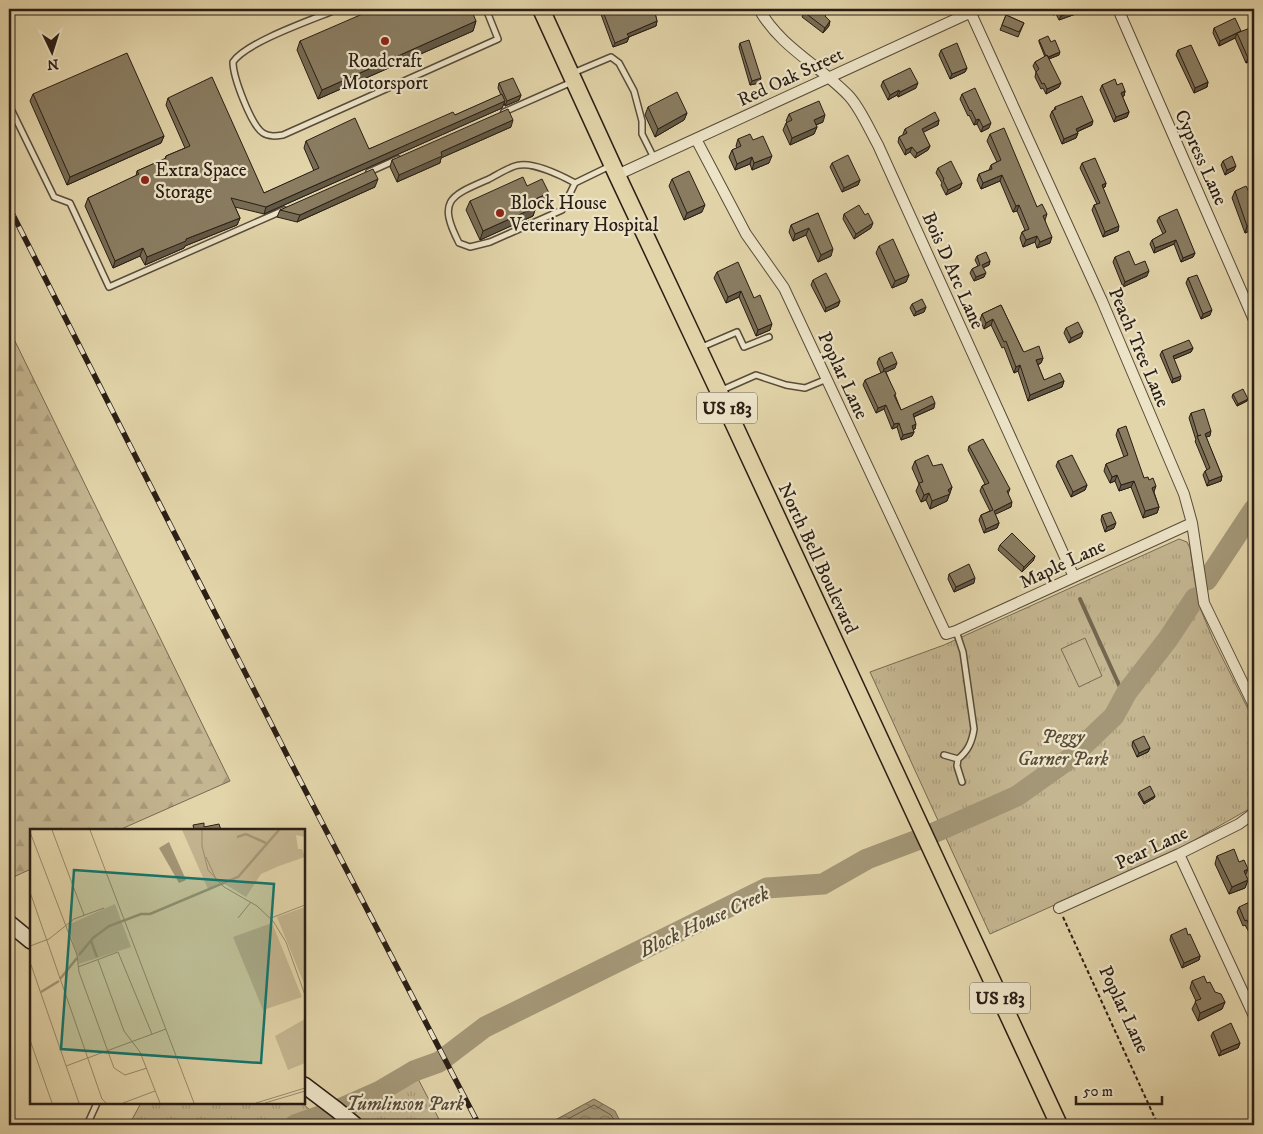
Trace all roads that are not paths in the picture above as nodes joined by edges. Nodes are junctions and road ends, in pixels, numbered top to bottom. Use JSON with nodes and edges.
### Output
{"nodes":[{"id":1,"x":322,"y":9,"type":"edge"},
{"id":2,"x":338,"y":9,"type":"edge"},
{"id":3,"x":486,"y":9,"type":"edge"},
{"id":4,"x":541,"y":9,"type":"edge"},
{"id":5,"x":759,"y":9,"type":"edge"},
{"id":6,"x":1118,"y":9,"type":"edge"},
{"id":7,"x":973,"y":10,"type":"edge"},
{"id":8,"x":325,"y":15,"type":"junction"},
{"id":9,"x":573,"y":77,"type":"junction"},
{"id":10,"x":828,"y":77,"type":"junction"},
{"id":11,"x":11,"y":110,"type":"dead end"},
{"id":12,"x":496,"y":116,"type":"edge"},
{"id":13,"x":696,"y":139,"type":"junction"},
{"id":14,"x":406,"y":156,"type":"edge"},
{"id":15,"x":654,"y":159,"type":"junction"},
{"id":16,"x":614,"y":170,"type":"junction"},
{"id":17,"x":361,"y":176,"type":"edge"},
{"id":18,"x":575,"y":183,"type":"junction"},
{"id":19,"x":289,"y":207,"type":"edge"},
{"id":20,"x":1254,"y":320,"type":"edge"},
{"id":21,"x":769,"y":337,"type":"dead end"},
{"id":22,"x":699,"y":349,"type":"junction"},
{"id":23,"x":827,"y":379,"type":"junction"},
{"id":24,"x":719,"y":392,"type":"junction"},
{"id":25,"x":1192,"y":522,"type":"junction"},
{"id":26,"x":1074,"y":577,"type":"junction"},
{"id":27,"x":951,"y":632,"type":"junction"},
{"id":28,"x":1254,"y":706,"type":"edge"},
{"id":29,"x":944,"y":754,"type":"dead end"},
{"id":30,"x":958,"y":759,"type":"junction"},
{"id":31,"x":962,"y":782,"type":"dead end"},
{"id":32,"x":1254,"y":813,"type":"edge"},
{"id":33,"x":1179,"y":854,"type":"junction"},
{"id":34,"x":1059,"y":908,"type":"road end"},
{"id":35,"x":9,"y":923,"type":"edge"},
{"id":36,"x":30,"y":940,"type":"edge"},
{"id":37,"x":1254,"y":1016,"type":"edge"},
{"id":38,"x":308,"y":1087,"type":"edge"},
{"id":39,"x":97,"y":1104,"type":"edge"},
{"id":40,"x":87,"y":1125,"type":"edge"},
{"id":41,"x":355,"y":1125,"type":"edge"},
{"id":42,"x":1059,"y":1125,"type":"edge"}],
"edges":[{"from":1,"to":8,"type":"lane"},
{"from":2,"to":8,"type":"lane"},
{"from":3,"to":8,"type":"lane"},
{"from":4,"to":9,"type":"main road","name":"North Bell Boulevard","number":"US 183"},
{"from":5,"to":10,"type":"street","name":"Bois D Arc Lane"},
{"from":6,"to":20,"type":"street","name":"Cypress Lane"},
{"from":7,"to":10,"type":"street","name":"Red Oak Street"},
{"from":7,"to":25,"type":"street","name":"Peach Tree Lane"},
{"from":9,"to":12,"type":"lane"},
{"from":9,"to":15,"type":"lane"},
{"from":9,"to":16,"type":"main road","name":"North Bell Boulevard","number":"US 183"},
{"from":10,"to":13,"type":"street","name":"Red Oak Street"},
{"from":10,"to":26,"type":"street","name":"Bois D Arc Lane"},
{"from":11,"to":19,"type":"lane"},
{"from":13,"to":15,"type":"street","name":"Red Oak Street"},
{"from":13,"to":23,"type":"street","name":"Poplar Lane"},
{"from":14,"to":17,"type":"lane"},
{"from":15,"to":16,"type":"street","name":"Red Oak Street"},
{"from":16,"to":18,"type":"lane"},
{"from":16,"to":22,"type":"main road","name":"North Bell Boulevard","number":"US 183"},
{"from":18,"to":18,"type":"lane"},
{"from":21,"to":22,"type":"lane"},
{"from":22,"to":24,"type":"main road","name":"North Bell Boulevard","number":"US 183"},
{"from":23,"to":24,"type":"lane"},
{"from":23,"to":27,"type":"street","name":"Poplar Lane"},
{"from":24,"to":42,"type":"main road","name":"North Bell Boulevard","number":"US 183"},
{"from":25,"to":26,"type":"street","name":"Maple Lane"},
{"from":25,"to":28,"type":"street","name":"Peach Tree Lane"},
{"from":26,"to":27,"type":"street","name":"Maple Lane"},
{"from":27,"to":30,"type":"lane"},
{"from":29,"to":30,"type":"lane"},
{"from":30,"to":31,"type":"lane"},
{"from":32,"to":33,"type":"street","name":"Pear Lane"},
{"from":33,"to":34,"type":"street","name":"Pear Lane"},
{"from":33,"to":37,"type":"street"},
{"from":35,"to":36,"type":"street"},
{"from":38,"to":41,"type":"street"},
{"from":39,"to":40,"type":"lane"}]}
